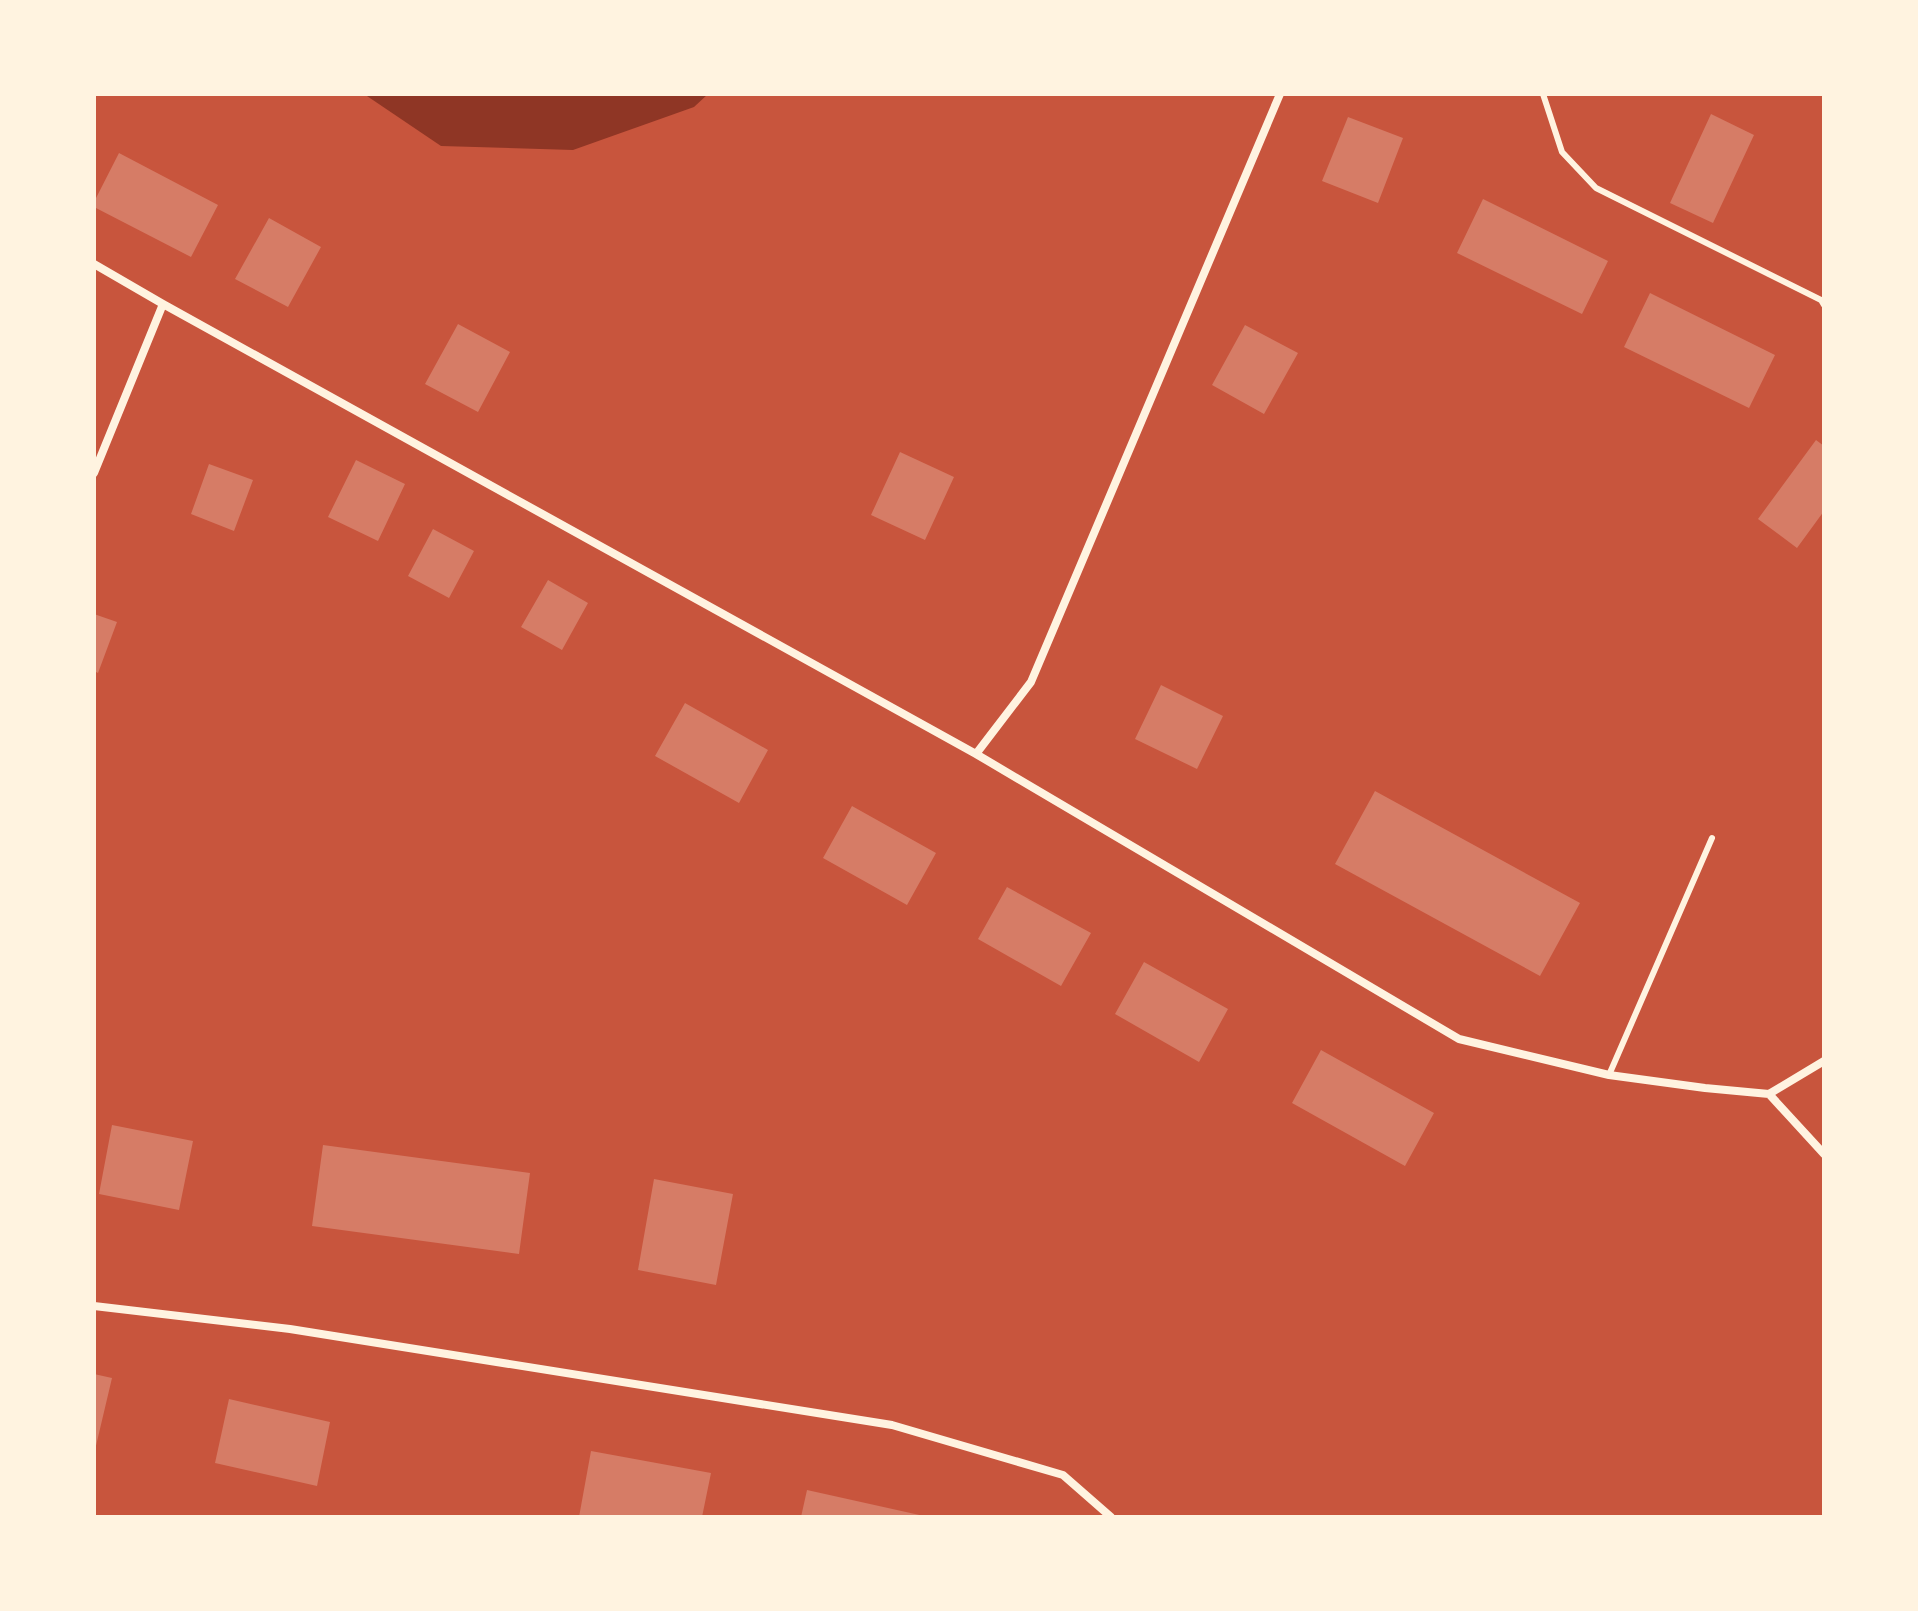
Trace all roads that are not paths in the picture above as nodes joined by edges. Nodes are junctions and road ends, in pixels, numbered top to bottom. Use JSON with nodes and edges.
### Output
{"nodes":[{"id":1,"x":1280,"y":94,"type":"edge"},
{"id":2,"x":1543,"y":94,"type":"edge"},
{"id":3,"x":94,"y":264,"type":"edge"},
{"id":4,"x":163,"y":304,"type":"junction"},
{"id":5,"x":1824,"y":305,"type":"edge"},
{"id":6,"x":94,"y":473,"type":"edge"},
{"id":7,"x":976,"y":754,"type":"junction"},
{"id":8,"x":1712,"y":838,"type":"dead end"},
{"id":9,"x":1824,"y":1061,"type":"edge"},
{"id":10,"x":1609,"y":1075,"type":"junction"},
{"id":11,"x":1769,"y":1094,"type":"junction"},
{"id":12,"x":1824,"y":1154,"type":"edge"},
{"id":13,"x":94,"y":1306,"type":"edge"},
{"id":14,"x":1111,"y":1517,"type":"edge"}],
"edges":[{"from":1,"to":7,"type":"street"},
{"from":2,"to":5,"type":"lane"},
{"from":3,"to":4,"type":"street"},
{"from":4,"to":6,"type":"street"},
{"from":4,"to":7,"type":"street"},
{"from":7,"to":10,"type":"street"},
{"from":8,"to":10,"type":"lane"},
{"from":9,"to":11,"type":"street"},
{"from":10,"to":11,"type":"street"},
{"from":11,"to":12,"type":"street"},
{"from":13,"to":14,"type":"street"}]}
